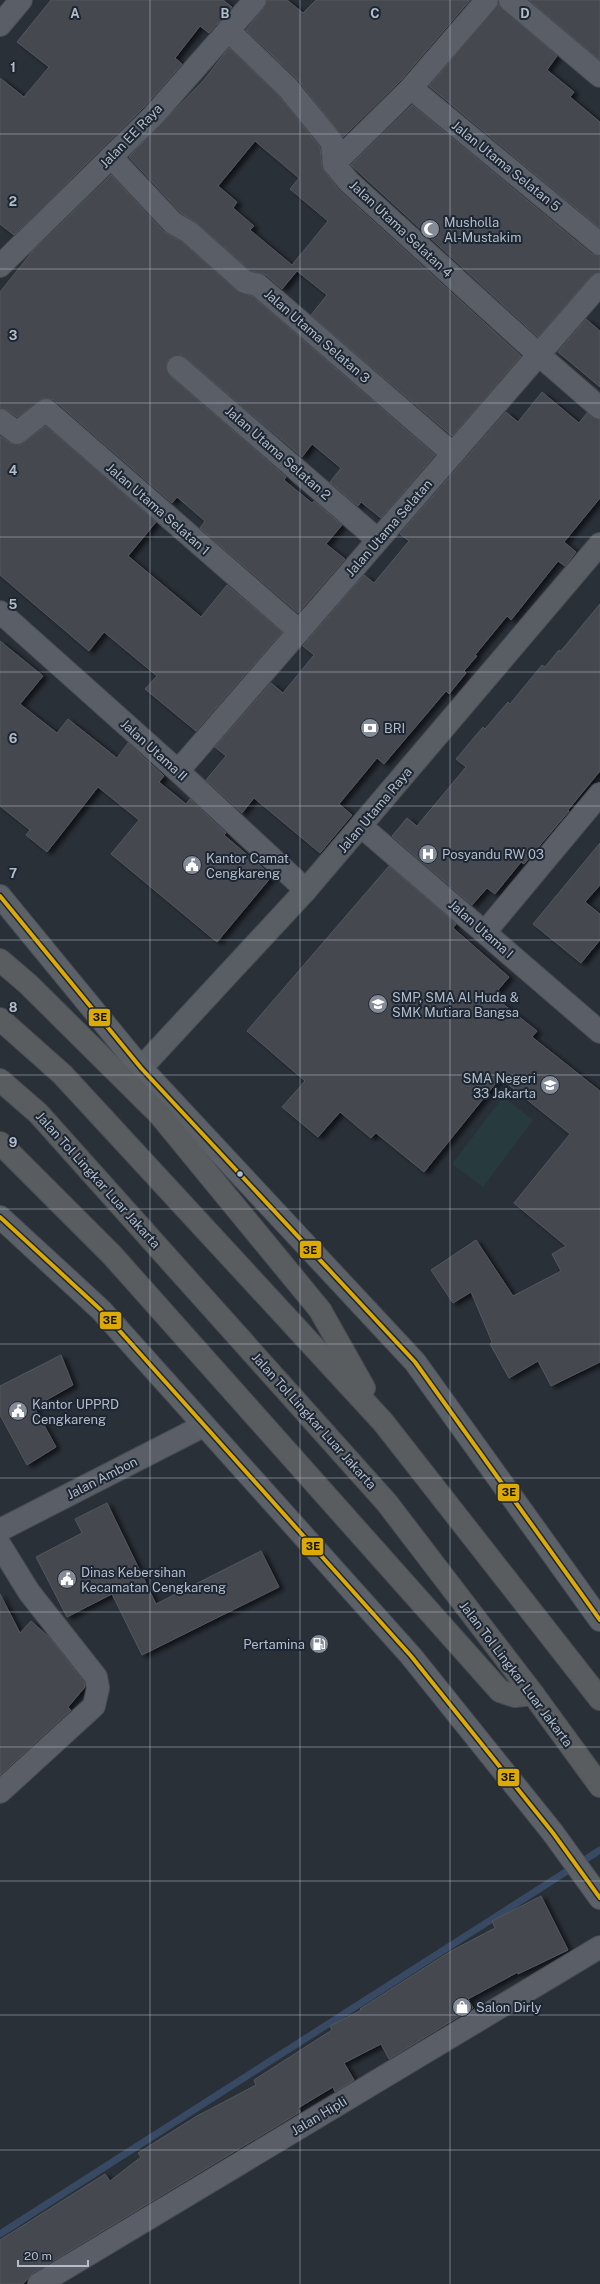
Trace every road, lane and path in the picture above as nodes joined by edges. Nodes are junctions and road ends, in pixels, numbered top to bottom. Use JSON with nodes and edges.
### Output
{"nodes":[{"id":1,"x":21,"y":0,"type":"edge"},
{"id":2,"x":254,"y":0,"type":"edge"},
{"id":3,"x":487,"y":0,"type":"edge"},
{"id":4,"x":510,"y":0,"type":"edge"},
{"id":5,"x":0,"y":25,"type":"edge"},
{"id":6,"x":228,"y":30,"type":"junction"},
{"id":7,"x":600,"y":76,"type":"edge"},
{"id":8,"x":411,"y":88,"type":"junction"},
{"id":9,"x":111,"y":157,"type":"junction"},
{"id":10,"x":334,"y":164,"type":"junction"},
{"id":11,"x":600,"y":244,"type":"edge"},
{"id":12,"x":0,"y":266,"type":"edge"},
{"id":13,"x":600,"y":284,"type":"edge"},
{"id":14,"x":539,"y":355,"type":"junction"},
{"id":15,"x":178,"y":366,"type":"dead end"},
{"id":16,"x":600,"y":408,"type":"edge"},
{"id":17,"x":0,"y":420,"type":"edge"},
{"id":18,"x":453,"y":454,"type":"junction"},
{"id":19,"x":378,"y":540,"type":"junction"},
{"id":20,"x":600,"y":544,"type":"edge"},
{"id":21,"x":0,"y":612,"type":"edge"},
{"id":22,"x":299,"y":631,"type":"junction"},
{"id":23,"x":178,"y":771,"type":"junction"},
{"id":24,"x":600,"y":794,"type":"edge"},
{"id":25,"x":361,"y":826,"type":"junction"},
{"id":26,"x":306,"y":890,"type":"junction"},
{"id":27,"x":0,"y":896,"type":"edge"},
{"id":28,"x":0,"y":909,"type":"edge"},
{"id":29,"x":484,"y":932,"type":"junction"},
{"id":30,"x":0,"y":960,"type":"edge"},
{"id":31,"x":60,"y":968,"type":"junction"},
{"id":32,"x":0,"y":1019,"type":"edge"},
{"id":33,"x":600,"y":1032,"type":"edge"},
{"id":34,"x":141,"y":1068,"type":"junction"},
{"id":35,"x":0,"y":1080,"type":"edge"},
{"id":36,"x":0,"y":1143,"type":"edge"},
{"id":37,"x":0,"y":1217,"type":"edge"},
{"id":38,"x":383,"y":1422,"type":"junction"},
{"id":39,"x":203,"y":1426,"type":"junction"},
{"id":40,"x":0,"y":1530,"type":"edge"},
{"id":41,"x":0,"y":1545,"type":"edge"},
{"id":42,"x":600,"y":1620,"type":"edge"},
{"id":43,"x":533,"y":1694,"type":"junction"},
{"id":44,"x":600,"y":1699,"type":"edge"},
{"id":45,"x":600,"y":1786,"type":"edge"},
{"id":46,"x":0,"y":1792,"type":"edge"},
{"id":47,"x":598,"y":1895,"type":"edge"},
{"id":48,"x":600,"y":1948,"type":"edge"},
{"id":49,"x":38,"y":2284,"type":"edge"}],
"edges":[{"from":1,"to":5,"type":"street"},
{"from":2,"to":6,"type":"street","name":"Jalan EE Raya"},
{"from":3,"to":8,"type":"street"},
{"from":4,"to":7,"type":"street"},
{"from":6,"to":9,"type":"street","name":"Jalan EE Raya"},
{"from":6,"to":10,"type":"street"},
{"from":8,"to":10,"type":"street"},
{"from":8,"to":11,"type":"street","name":"Jalan Utama Selatan 5"},
{"from":9,"to":12,"type":"street","name":"Jalan EE Raya"},
{"from":9,"to":18,"type":"street","name":"Jalan Utama Selatan 3"},
{"from":10,"to":14,"type":"street","name":"Jalan Utama Selatan 4"},
{"from":13,"to":14,"type":"street","name":"Jalan Utama Selatan"},
{"from":14,"to":16,"type":"street","name":"Jalan Utama Selatan 4"},
{"from":14,"to":18,"type":"street","name":"Jalan Utama Selatan"},
{"from":15,"to":19,"type":"street","name":"Jalan Utama Selatan 2"},
{"from":17,"to":22,"type":"street","name":"Jalan Utama Selatan 1"},
{"from":18,"to":19,"type":"street","name":"Jalan Utama Selatan"},
{"from":19,"to":22,"type":"street","name":"Jalan Utama Selatan"},
{"from":20,"to":25,"type":"main road","name":"Jalan Utama Raya"},
{"from":21,"to":23,"type":"street","name":"Jalan Utama II"},
{"from":22,"to":23,"type":"street","name":"Jalan Utama Selatan"},
{"from":23,"to":26,"type":"street","name":"Jalan Utama II"},
{"from":24,"to":29,"type":"street"},
{"from":25,"to":26,"type":"main road","name":"Jalan Utama Raya"},
{"from":25,"to":29,"type":"street","name":"Jalan Utama I"},
{"from":26,"to":34,"type":"main road","name":"Jalan Utama Raya"},
{"from":27,"to":31,"type":"main road"},
{"from":28,"to":31,"type":"main road"},
{"from":29,"to":33,"type":"street","name":"Jalan Utama I"},
{"from":30,"to":38,"type":"highway"},
{"from":31,"to":34,"type":"main road"},
{"from":32,"to":38,"type":"highway"},
{"from":34,"to":42,"type":"main road"},
{"from":35,"to":43,"type":"highway","name":"Jalan Tol Lingkar Luar Jakarta"},
{"from":36,"to":43,"type":"highway"},
{"from":37,"to":39,"type":"main road"},
{"from":38,"to":44,"type":"highway"},
{"from":39,"to":40,"type":"street","name":"Jalan Ambon"},
{"from":39,"to":47,"type":"main road"},
{"from":41,"to":46,"type":"street"},
{"from":43,"to":45,"type":"highway","name":"Jalan Tol Lingkar Luar Jakarta"},
{"from":48,"to":49,"type":"street","name":"Jalan Hipli"}]}
